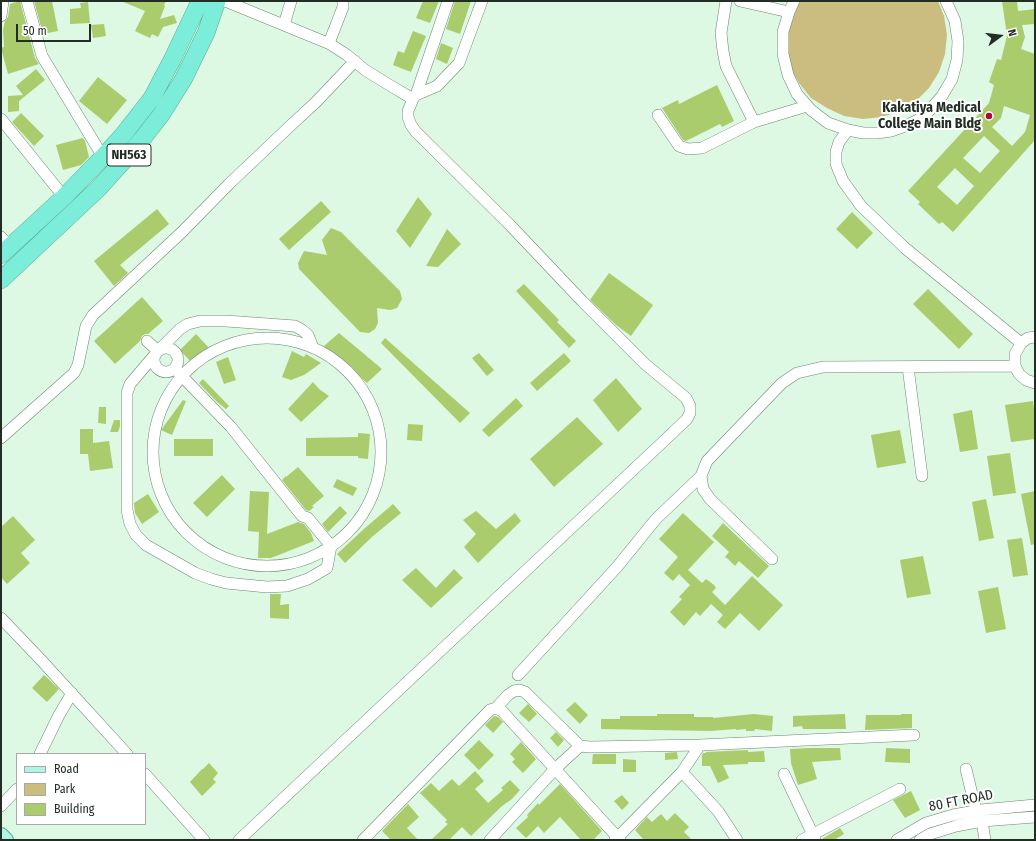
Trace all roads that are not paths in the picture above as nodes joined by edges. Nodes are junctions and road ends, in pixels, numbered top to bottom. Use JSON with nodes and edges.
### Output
{"nodes":[{"id":1,"x":27,"y":1,"type":"edge"},
{"id":2,"x":200,"y":1,"type":"edge"},
{"id":3,"x":217,"y":1,"type":"edge"},
{"id":4,"x":225,"y":1,"type":"edge"},
{"id":5,"x":291,"y":1,"type":"edge"},
{"id":6,"x":343,"y":1,"type":"edge"},
{"id":7,"x":448,"y":1,"type":"edge"},
{"id":8,"x":482,"y":1,"type":"edge"},
{"id":9,"x":726,"y":1,"type":"edge"},
{"id":10,"x":740,"y":1,"type":"edge"},
{"id":11,"x":794,"y":1,"type":"edge"},
{"id":12,"x":946,"y":1,"type":"edge"},
{"id":13,"x":4,"y":2,"type":"edge"},
{"id":14,"x":789,"y":12,"type":"junction"},
{"id":15,"x":1,"y":16,"type":"edge"},
{"id":16,"x":284,"y":25,"type":"junction"},
{"id":17,"x":329,"y":43,"type":"junction"},
{"id":18,"x":355,"y":61,"type":"junction"},
{"id":19,"x":414,"y":97,"type":"junction"},
{"id":20,"x":807,"y":106,"type":"junction"},
{"id":21,"x":658,"y":115,"type":"dead end"},
{"id":22,"x":1,"y":119,"type":"edge"},
{"id":23,"x":754,"y":122,"type":"junction"},
{"id":24,"x":848,"y":130,"type":"junction"},
{"id":25,"x":103,"y":157,"type":"junction"},
{"id":26,"x":64,"y":197,"type":"junction"},
{"id":27,"x":33,"y":226,"type":"junction"},
{"id":28,"x":44,"y":240,"type":"junction"},
{"id":29,"x":4,"y":246,"type":"edge"},
{"id":30,"x":1,"y":280,"type":"edge"},
{"id":31,"x":1035,"y":337,"type":"edge"},
{"id":32,"x":147,"y":341,"type":"dead end"},
{"id":33,"x":1021,"y":344,"type":"junction"},
{"id":34,"x":312,"y":345,"type":"junction"},
{"id":35,"x":158,"y":351,"type":"junction"},
{"id":36,"x":1015,"y":366,"type":"junction"},
{"id":37,"x":908,"y":367,"type":"junction"},
{"id":38,"x":175,"y":369,"type":"junction"},
{"id":39,"x":185,"y":378,"type":"junction"},
{"id":40,"x":1035,"y":383,"type":"edge"},
{"id":41,"x":1,"y":438,"type":"edge"},
{"id":42,"x":701,"y":476,"type":"junction"},
{"id":43,"x":922,"y":476,"type":"dead end"},
{"id":44,"x":331,"y":546,"type":"junction"},
{"id":45,"x":772,"y":559,"type":"dead end"},
{"id":46,"x":1,"y":618,"type":"edge"},
{"id":47,"x":518,"y":674,"type":"dead end"},
{"id":48,"x":72,"y":693,"type":"junction"},
{"id":49,"x":496,"y":708,"type":"junction"},
{"id":50,"x":914,"y":736,"type":"dead end"},
{"id":51,"x":700,"y":745,"type":"junction"},
{"id":52,"x":580,"y":746,"type":"junction"},
{"id":53,"x":40,"y":753,"type":"edge"},
{"id":54,"x":126,"y":753,"type":"edge"},
{"id":55,"x":556,"y":769,"type":"junction"},
{"id":56,"x":966,"y":769,"type":"dead end"},
{"id":57,"x":682,"y":772,"type":"junction"},
{"id":58,"x":784,"y":774,"type":"dead end"},
{"id":59,"x":146,"y":775,"type":"edge"},
{"id":60,"x":900,"y":789,"type":"dead end"},
{"id":61,"x":16,"y":790,"type":"edge"},
{"id":62,"x":1,"y":806,"type":"edge"},
{"id":63,"x":1035,"y":806,"type":"edge"},
{"id":64,"x":976,"y":811,"type":"junction"},
{"id":65,"x":1035,"y":817,"type":"edge"},
{"id":66,"x":982,"y":821,"type":"junction"},
{"id":67,"x":1,"y":835,"type":"edge"},
{"id":68,"x":814,"y":837,"type":"edge"},
{"id":69,"x":932,"y":837,"type":"edge"},
{"id":70,"x":369,"y":838,"type":"edge"},
{"id":71,"x":617,"y":839,"type":"edge"},
{"id":72,"x":6,"y":840,"type":"edge"},
{"id":73,"x":204,"y":840,"type":"edge"},
{"id":74,"x":239,"y":840,"type":"edge"},
{"id":75,"x":490,"y":840,"type":"edge"},
{"id":76,"x":737,"y":840,"type":"edge"},
{"id":77,"x":802,"y":840,"type":"edge"},
{"id":78,"x":897,"y":840,"type":"edge"},
{"id":79,"x":920,"y":840,"type":"edge"},
{"id":80,"x":985,"y":840,"type":"edge"}],
"edges":[{"from":1,"to":25,"type":"street"},
{"from":2,"to":25,"type":"highway","number":"NH563"},
{"from":3,"to":28,"type":"highway","number":"NH563"},
{"from":4,"to":16,"type":"street"},
{"from":5,"to":16,"type":"street"},
{"from":6,"to":17,"type":"street"},
{"from":7,"to":19,"type":"street"},
{"from":8,"to":19,"type":"street"},
{"from":9,"to":23,"type":"street"},
{"from":10,"to":14,"type":"street"},
{"from":11,"to":14,"type":"street"},
{"from":12,"to":24,"type":"street"},
{"from":13,"to":15,"type":"street"},
{"from":14,"to":20,"type":"street"},
{"from":16,"to":17,"type":"street"},
{"from":17,"to":18,"type":"street"},
{"from":18,"to":19,"type":"street"},
{"from":18,"to":41,"type":"street"},
{"from":19,"to":74,"type":"street"},
{"from":20,"to":23,"type":"street"},
{"from":20,"to":24,"type":"street"},
{"from":21,"to":23,"type":"street"},
{"from":22,"to":26,"type":"street"},
{"from":24,"to":33,"type":"street"},
{"from":25,"to":26,"type":"highway","number":"NH563"},
{"from":26,"to":27,"type":"highway","number":"NH563"},
{"from":27,"to":28,"type":"highway"},
{"from":27,"to":29,"type":"highway","number":"NH563"},
{"from":28,"to":30,"type":"highway","number":"NH563"},
{"from":31,"to":33,"type":"street"},
{"from":32,"to":35,"type":"street"},
{"from":33,"to":36,"type":"street"},
{"from":34,"to":35,"type":"street"},
{"from":34,"to":39,"type":"street"},
{"from":34,"to":44,"type":"street"},
{"from":35,"to":38,"type":"street"},
{"from":35,"to":38,"type":"street"},
{"from":35,"to":44,"type":"street"},
{"from":36,"to":37,"type":"street"},
{"from":36,"to":40,"type":"street"},
{"from":37,"to":42,"type":"street"},
{"from":37,"to":43,"type":"street"},
{"from":38,"to":39,"type":"street"},
{"from":39,"to":44,"type":"street"},
{"from":39,"to":44,"type":"street"},
{"from":42,"to":45,"type":"street"},
{"from":42,"to":47,"type":"street"},
{"from":46,"to":48,"type":"street"},
{"from":48,"to":53,"type":"street"},
{"from":48,"to":54,"type":"street"},
{"from":49,"to":52,"type":"street"},
{"from":49,"to":55,"type":"street"},
{"from":49,"to":70,"type":"street"},
{"from":50,"to":51,"type":"street"},
{"from":51,"to":52,"type":"street"},
{"from":51,"to":57,"type":"street"},
{"from":52,"to":55,"type":"street"},
{"from":55,"to":71,"type":"street"},
{"from":55,"to":75,"type":"street"},
{"from":56,"to":64,"type":"street"},
{"from":57,"to":71,"type":"street"},
{"from":57,"to":76,"type":"street"},
{"from":58,"to":68,"type":"street"},
{"from":59,"to":73,"type":"street"},
{"from":60,"to":68,"type":"street"},
{"from":61,"to":62,"type":"street"},
{"from":63,"to":64,"type":"street","name":"80 FT ROAD"},
{"from":64,"to":78,"type":"street","name":"80 FT ROAD"},
{"from":65,"to":66,"type":"street","name":"80 FT ROAD"},
{"from":66,"to":69,"type":"street","name":"80 FT ROAD"},
{"from":66,"to":80,"type":"street"},
{"from":67,"to":72,"type":"main road"},
{"from":68,"to":77,"type":"street"},
{"from":69,"to":79,"type":"street","name":"80 FT ROAD"}]}
